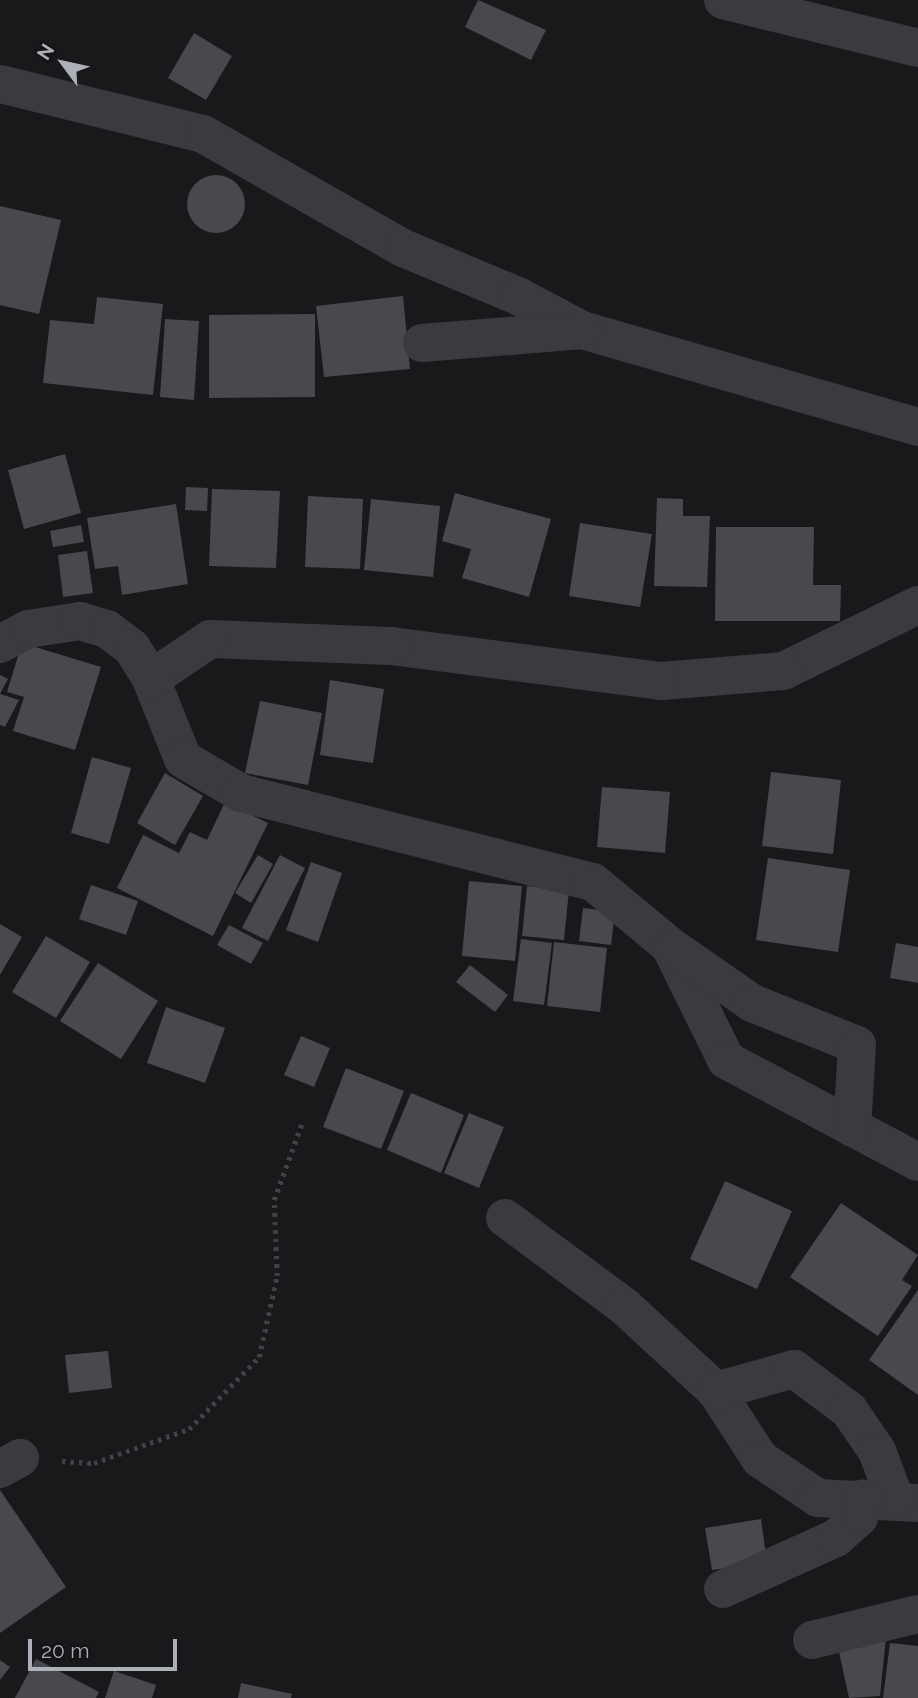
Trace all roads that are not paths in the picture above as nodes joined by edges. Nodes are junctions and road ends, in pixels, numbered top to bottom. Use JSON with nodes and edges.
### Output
{"nodes":[{"id":1,"x":723,"y":0,"type":"edge"},
{"id":2,"x":918,"y":48,"type":"edge"},
{"id":3,"x":0,"y":84,"type":"edge"},
{"id":4,"x":582,"y":330,"type":"junction"},
{"id":5,"x":422,"y":343,"type":"dead end"},
{"id":6,"x":918,"y":427,"type":"edge"},
{"id":7,"x":918,"y":605,"type":"edge"},
{"id":8,"x":0,"y":644,"type":"edge"},
{"id":9,"x":151,"y":679,"type":"junction"},
{"id":10,"x":670,"y":946,"type":"junction"},
{"id":11,"x":852,"y":1128,"type":"junction"},
{"id":12,"x":918,"y":1162,"type":"edge"},
{"id":13,"x":505,"y":1218,"type":"dead end"},
{"id":14,"x":716,"y":1391,"type":"junction"},
{"id":15,"x":892,"y":1500,"type":"edge"},
{"id":16,"x":723,"y":1589,"type":"dead end"},
{"id":17,"x":918,"y":1614,"type":"edge"},
{"id":18,"x":812,"y":1640,"type":"dead end"}],
"edges":[{"from":1,"to":2,"type":"street"},
{"from":3,"to":4,"type":"street"},
{"from":4,"to":5,"type":"street"},
{"from":4,"to":6,"type":"street"},
{"from":7,"to":9,"type":"street"},
{"from":8,"to":9,"type":"street"},
{"from":9,"to":10,"type":"street"},
{"from":10,"to":11,"type":"street"},
{"from":10,"to":11,"type":"street"},
{"from":11,"to":12,"type":"street"},
{"from":13,"to":14,"type":"street"},
{"from":14,"to":15,"type":"street"},
{"from":14,"to":15,"type":"street"},
{"from":15,"to":16,"type":"street"},
{"from":17,"to":18,"type":"street"}]}
